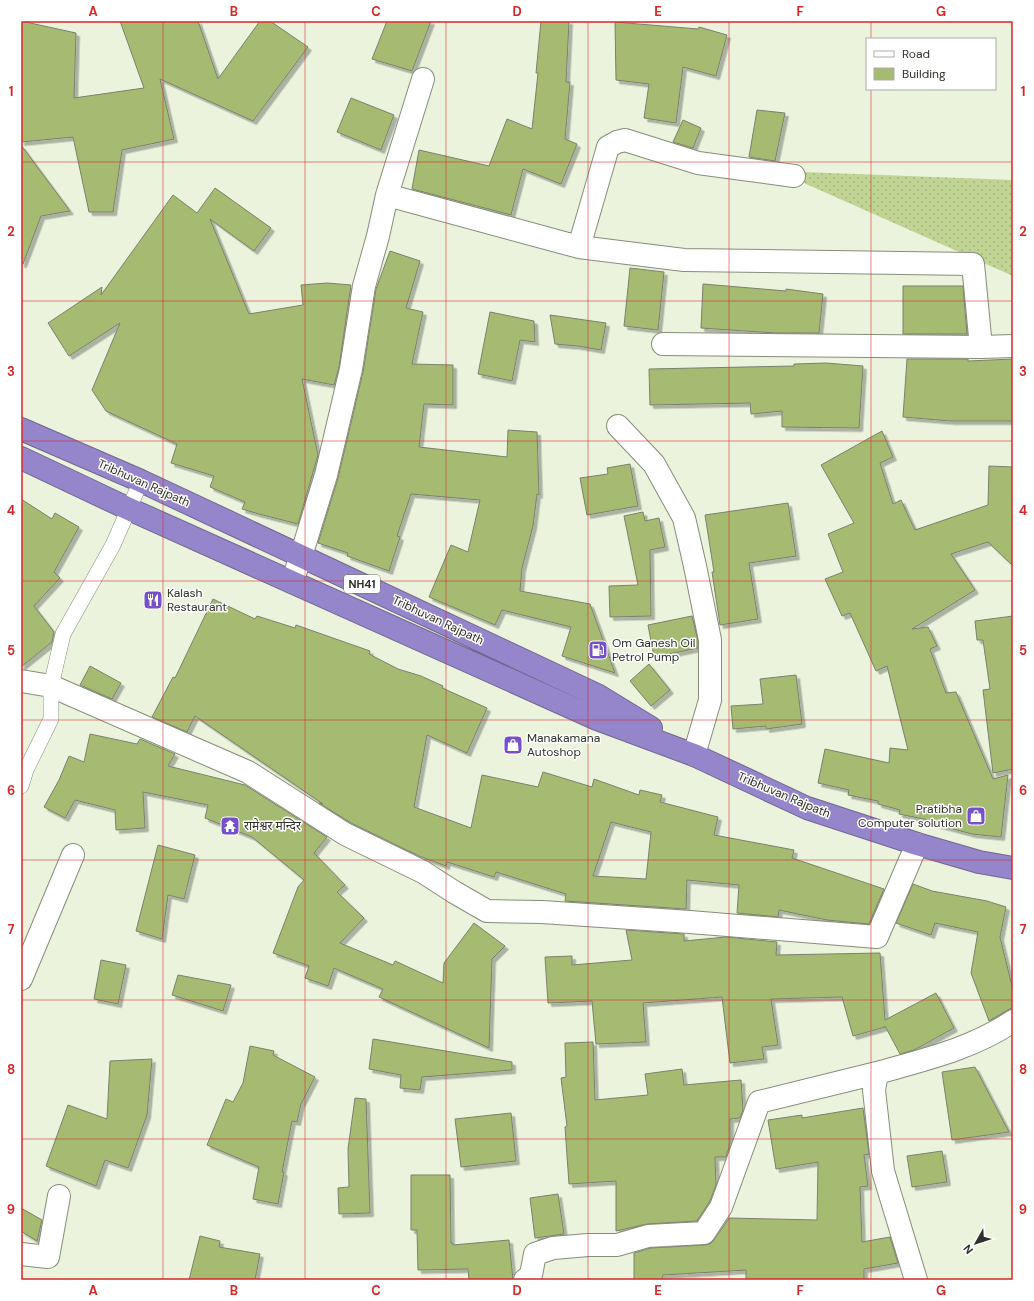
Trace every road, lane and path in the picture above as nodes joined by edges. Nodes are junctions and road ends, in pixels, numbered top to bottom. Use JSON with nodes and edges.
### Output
{"nodes":[{"id":1,"x":423,"y":79,"type":"dead end"},
{"id":2,"x":794,"y":176,"type":"dead end"},
{"id":3,"x":387,"y":195,"type":"junction"},
{"id":4,"x":579,"y":247,"type":"junction"},
{"id":5,"x":663,"y":344,"type":"dead end"},
{"id":6,"x":1013,"y":346,"type":"edge"},
{"id":7,"x":981,"y":347,"type":"junction"},
{"id":8,"x":618,"y":426,"type":"dead end"},
{"id":9,"x":21,"y":429,"type":"edge"},
{"id":10,"x":21,"y":458,"type":"edge"},
{"id":11,"x":141,"y":480,"type":"junction"},
{"id":12,"x":129,"y":509,"type":"junction"},
{"id":13,"x":301,"y":556,"type":"junction"},
{"id":14,"x":292,"y":582,"type":"junction"},
{"id":15,"x":21,"y":681,"type":"edge"},
{"id":16,"x":51,"y":686,"type":"junction"},
{"id":17,"x":694,"y":755,"type":"junction"},
{"id":18,"x":21,"y":786,"type":"edge"},
{"id":19,"x":917,"y":844,"type":"junction"},
{"id":20,"x":73,"y":855,"type":"dead end"},
{"id":21,"x":1013,"y":868,"type":"edge"},
{"id":22,"x":21,"y":979,"type":"edge"},
{"id":23,"x":1013,"y":1021,"type":"edge"},
{"id":24,"x":876,"y":1073,"type":"junction"},
{"id":25,"x":59,"y":1196,"type":"dead end"},
{"id":26,"x":21,"y":1254,"type":"edge"},
{"id":27,"x":525,"y":1280,"type":"edge"},
{"id":28,"x":916,"y":1280,"type":"edge"}],
"edges":[{"from":1,"to":3,"type":"street"},
{"from":2,"to":4,"type":"street"},
{"from":3,"to":4,"type":"street"},
{"from":3,"to":13,"type":"street"},
{"from":4,"to":7,"type":"street"},
{"from":5,"to":7,"type":"street"},
{"from":6,"to":7,"type":"street"},
{"from":8,"to":17,"type":"street"},
{"from":9,"to":11,"type":"highway","name":"Tribhuvan Rajpath","number":"NH41"},
{"from":10,"to":12,"type":"highway","name":"Tribhuvan Rajpath","number":"NH41"},
{"from":11,"to":12,"type":"lane"},
{"from":11,"to":13,"type":"highway","name":"Tribhuvan Rajpath","number":"NH41"},
{"from":12,"to":14,"type":"highway","name":"Tribhuvan Rajpath","number":"NH41"},
{"from":12,"to":16,"type":"lane"},
{"from":13,"to":14,"type":"street"},
{"from":13,"to":17,"type":"highway","name":"Tribhuvan Rajpath","number":"NH41"},
{"from":14,"to":17,"type":"highway","name":"Tribhuvan Rajpath","number":"NH41"},
{"from":15,"to":16,"type":"street"},
{"from":16,"to":18,"type":"lane"},
{"from":16,"to":19,"type":"street"},
{"from":17,"to":19,"type":"highway","name":"Tribhuvan Rajpath","number":"NH41"},
{"from":19,"to":21,"type":"highway","name":"Tribhuvan Rajpath","number":"NH41"},
{"from":20,"to":22,"type":"street"},
{"from":23,"to":24,"type":"street"},
{"from":24,"to":27,"type":"street"},
{"from":24,"to":28,"type":"street"},
{"from":25,"to":26,"type":"street"}]}
